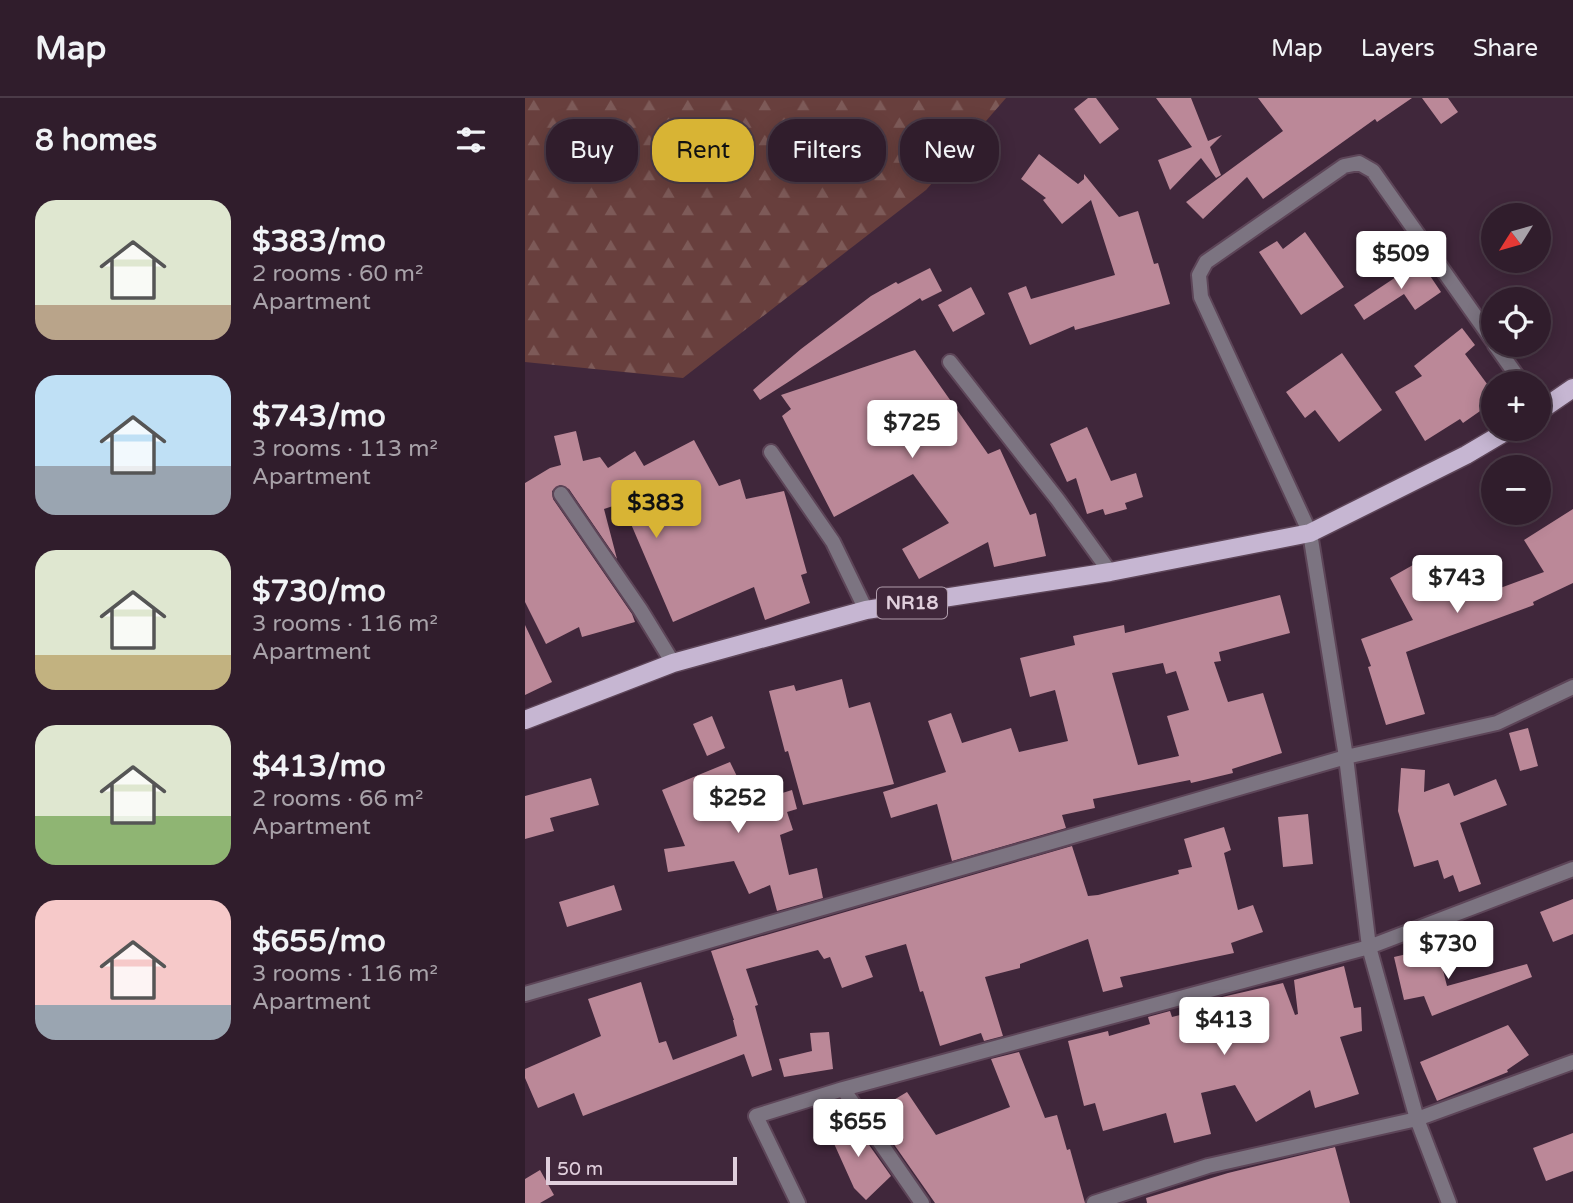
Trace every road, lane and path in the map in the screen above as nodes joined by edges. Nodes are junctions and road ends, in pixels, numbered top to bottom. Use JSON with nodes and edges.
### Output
{"nodes":[{"id":1,"x":1481,"y":325,"type":"edge"},
{"id":2,"x":950,"y":362,"type":"dead end"},
{"id":3,"x":1573,"y":388,"type":"edge"},
{"id":4,"x":1551,"y":402,"type":"edge"},
{"id":5,"x":1490,"y":441,"type":"edge"},
{"id":6,"x":771,"y":452,"type":"dead end"},
{"id":7,"x":561,"y":494,"type":"dead end"},
{"id":8,"x":1310,"y":533,"type":"junction"},
{"id":9,"x":1109,"y":572,"type":"junction"},
{"id":10,"x":866,"y":610,"type":"junction"},
{"id":11,"x":673,"y":663,"type":"junction"},
{"id":12,"x":1573,"y":687,"type":"edge"},
{"id":13,"x":525,"y":720,"type":"edge"},
{"id":14,"x":1346,"y":757,"type":"junction"},
{"id":15,"x":1573,"y":869,"type":"edge"},
{"id":16,"x":1369,"y":947,"type":"junction"},
{"id":17,"x":525,"y":994,"type":"edge"},
{"id":18,"x":1573,"y":1062,"type":"edge"},
{"id":19,"x":843,"y":1089,"type":"junction"},
{"id":20,"x":1417,"y":1119,"type":"junction"},
{"id":21,"x":798,"y":1203,"type":"edge"},
{"id":22,"x":922,"y":1203,"type":"edge"},
{"id":23,"x":1094,"y":1203,"type":"edge"},
{"id":24,"x":1449,"y":1203,"type":"edge"}],
"edges":[{"from":1,"to":8,"type":"street"},
{"from":2,"to":9,"type":"street"},
{"from":3,"to":4,"type":"main road"},
{"from":5,"to":8,"type":"main road","number":"NR18"},
{"from":6,"to":10,"type":"street"},
{"from":7,"to":11,"type":"street"},
{"from":8,"to":9,"type":"main road","number":"NR18"},
{"from":8,"to":14,"type":"street"},
{"from":9,"to":10,"type":"main road","number":"NR18"},
{"from":10,"to":11,"type":"main road","number":"NR18"},
{"from":11,"to":13,"type":"main road","number":"NR18"},
{"from":12,"to":14,"type":"street"},
{"from":14,"to":16,"type":"street"},
{"from":14,"to":17,"type":"street"},
{"from":15,"to":16,"type":"street"},
{"from":16,"to":19,"type":"street"},
{"from":16,"to":20,"type":"street"},
{"from":18,"to":20,"type":"street"},
{"from":19,"to":21,"type":"street"},
{"from":19,"to":22,"type":"street"},
{"from":20,"to":23,"type":"street"},
{"from":20,"to":24,"type":"street"}]}
